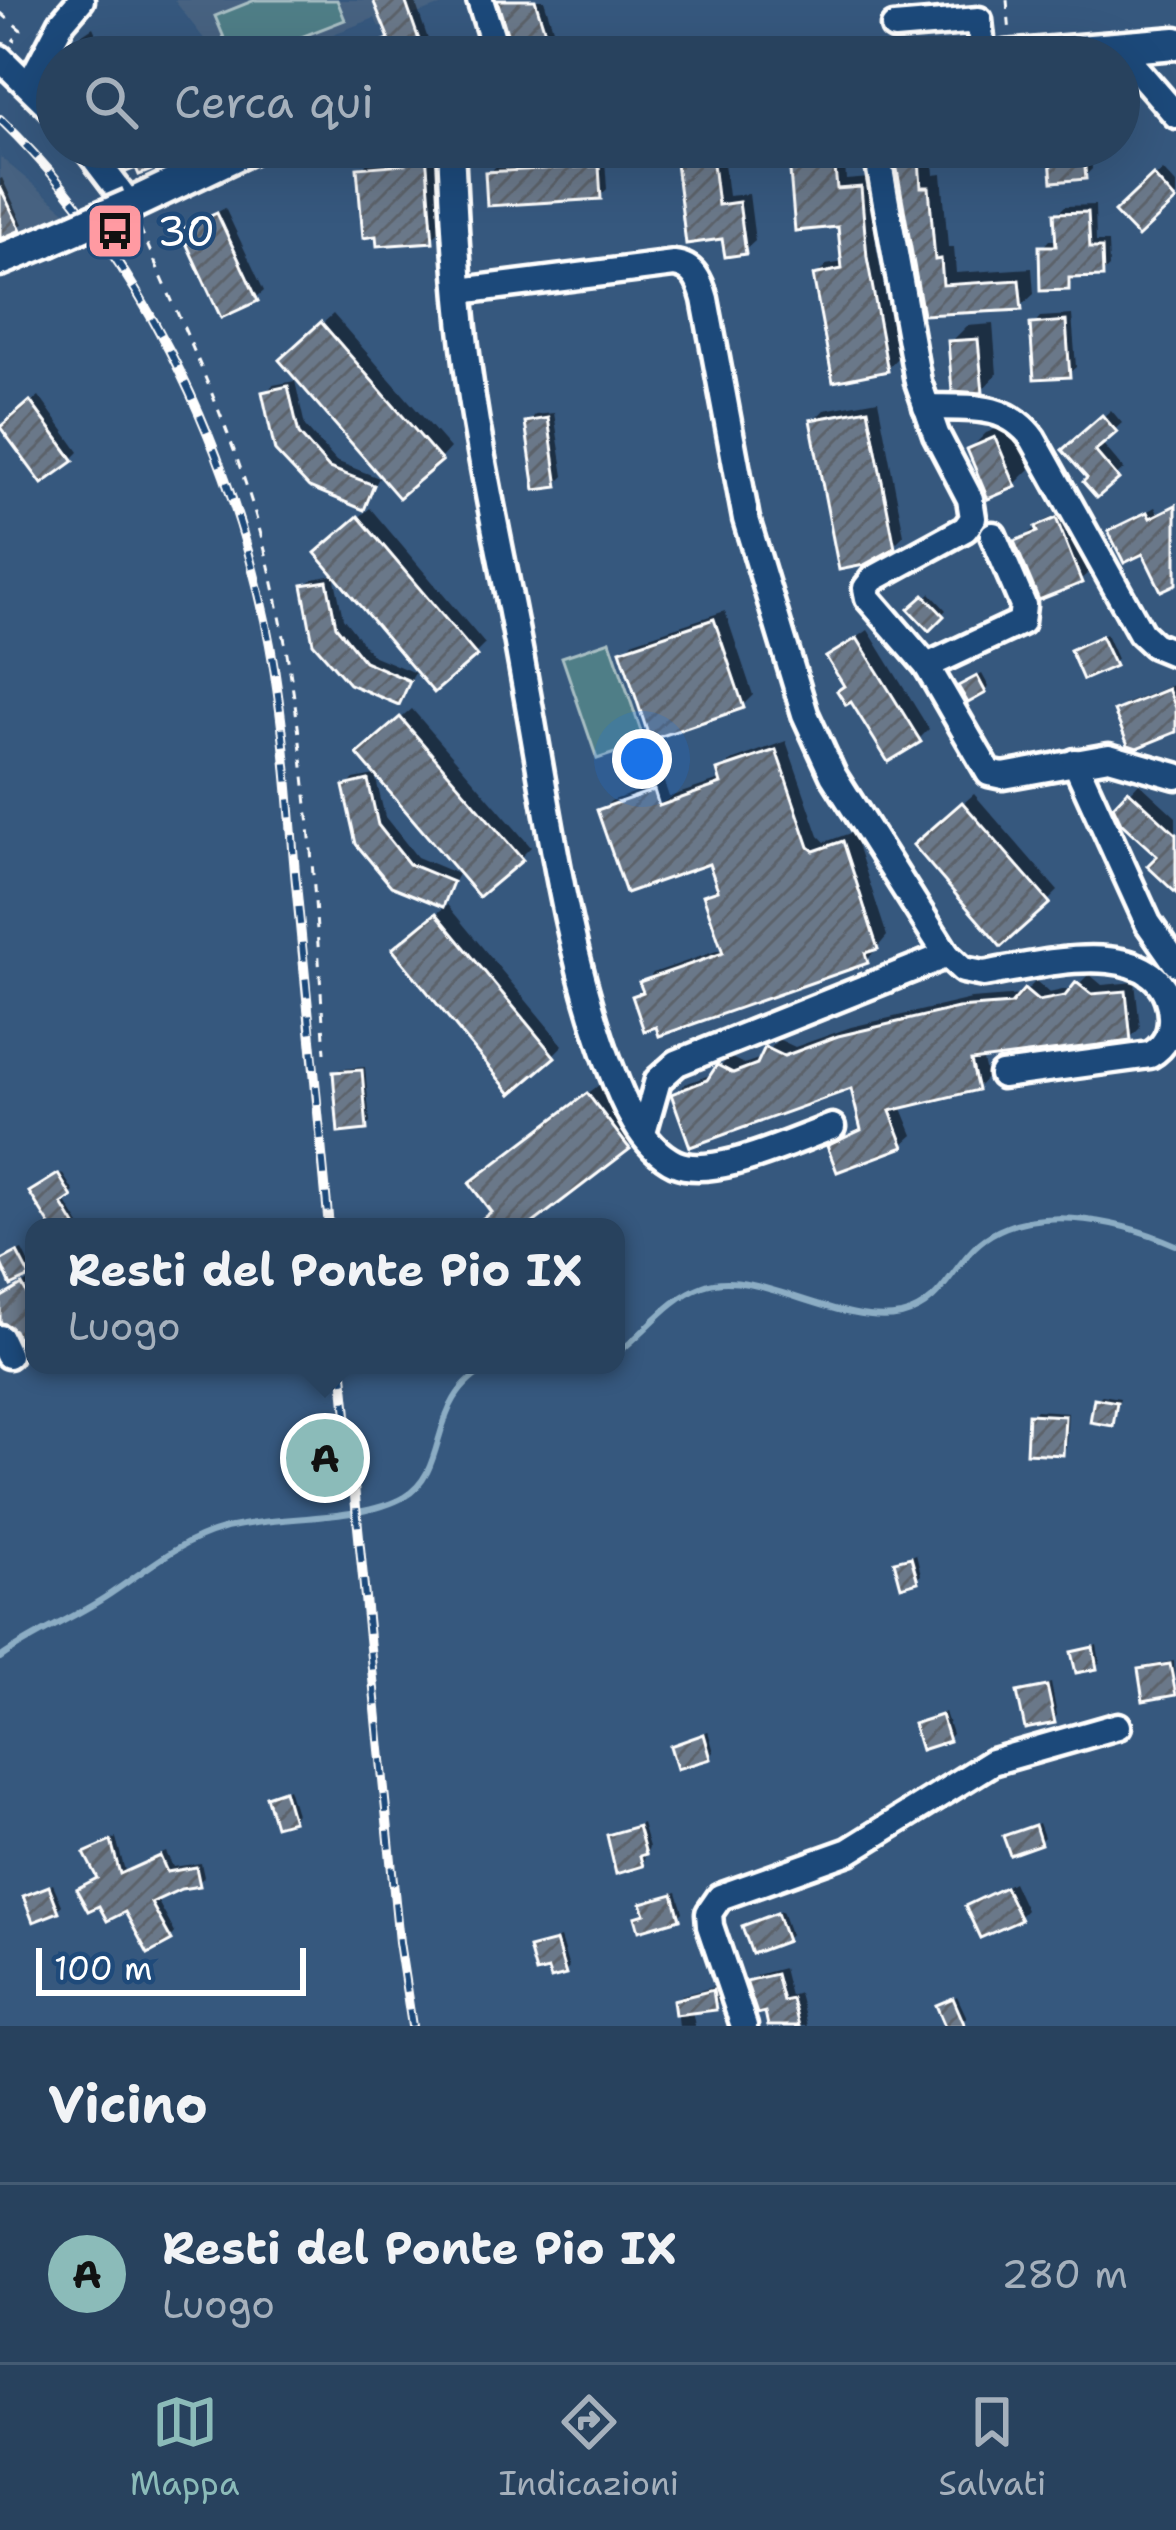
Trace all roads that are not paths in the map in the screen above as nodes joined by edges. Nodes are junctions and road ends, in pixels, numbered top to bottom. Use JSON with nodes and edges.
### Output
{"nodes":[{"id":1,"x":480,"y":0,"type":"edge"},
{"id":2,"x":72,"y":7,"type":"edge"},
{"id":3,"x":894,"y":27,"type":"dead end"},
{"id":4,"x":56,"y":36,"type":"edge"},
{"id":5,"x":491,"y":36,"type":"edge"},
{"id":6,"x":978,"y":36,"type":"edge"},
{"id":7,"x":1176,"y":43,"type":"edge"},
{"id":8,"x":1140,"y":45,"type":"edge"},
{"id":9,"x":0,"y":58,"type":"edge"},
{"id":10,"x":36,"y":72,"type":"edge"},
{"id":11,"x":1140,"y":74,"type":"edge"},
{"id":12,"x":29,"y":85,"type":"junction"},
{"id":13,"x":36,"y":92,"type":"edge"},
{"id":14,"x":1176,"y":116,"type":"edge"},
{"id":15,"x":102,"y":168,"type":"edge"},
{"id":16,"x":208,"y":168,"type":"edge"},
{"id":17,"x":452,"y":168,"type":"edge"},
{"id":18,"x":880,"y":168,"type":"edge"},
{"id":19,"x":130,"y":205,"type":"junction"},
{"id":20,"x":0,"y":260,"type":"edge"},
{"id":21,"x":460,"y":291,"type":"junction"},
{"id":22,"x":926,"y":407,"type":"junction"},
{"id":23,"x":993,"y":536,"type":"dead end"},
{"id":24,"x":1176,"y":655,"type":"edge"},
{"id":25,"x":927,"y":666,"type":"junction"},
{"id":26,"x":1075,"y":762,"type":"junction"},
{"id":27,"x":1176,"y":776,"type":"edge"},
{"id":28,"x":947,"y":955,"type":"junction"},
{"id":29,"x":1176,"y":962,"type":"edge"},
{"id":30,"x":1003,"y":1075,"type":"dead end"},
{"id":31,"x":832,"y":1126,"type":"dead end"},
{"id":32,"x":643,"y":1133,"type":"junction"},
{"id":33,"x":1118,"y":1726,"type":"dead end"},
{"id":34,"x":744,"y":2026,"type":"edge"}],
"edges":[{"from":1,"to":5,"type":"street"},
{"from":2,"to":4,"type":"street"},
{"from":3,"to":6,"type":"street"},
{"from":7,"to":8,"type":"main road"},
{"from":9,"to":12,"type":"street"},
{"from":10,"to":12,"type":"street"},
{"from":11,"to":14,"type":"street"},
{"from":12,"to":13,"type":"street"},
{"from":15,"to":19,"type":"street"},
{"from":16,"to":19,"type":"main road"},
{"from":17,"to":21,"type":"street"},
{"from":18,"to":22,"type":"street"},
{"from":19,"to":20,"type":"main road","bridge":true},
{"from":21,"to":28,"type":"street"},
{"from":21,"to":32,"type":"street"},
{"from":22,"to":24,"type":"street"},
{"from":22,"to":25,"type":"street"},
{"from":23,"to":25,"type":"street"},
{"from":25,"to":26,"type":"street"},
{"from":26,"to":27,"type":"street"},
{"from":26,"to":29,"type":"street"},
{"from":28,"to":30,"type":"street"},
{"from":28,"to":32,"type":"street"},
{"from":31,"to":32,"type":"street"},
{"from":33,"to":34,"type":"street"}]}
